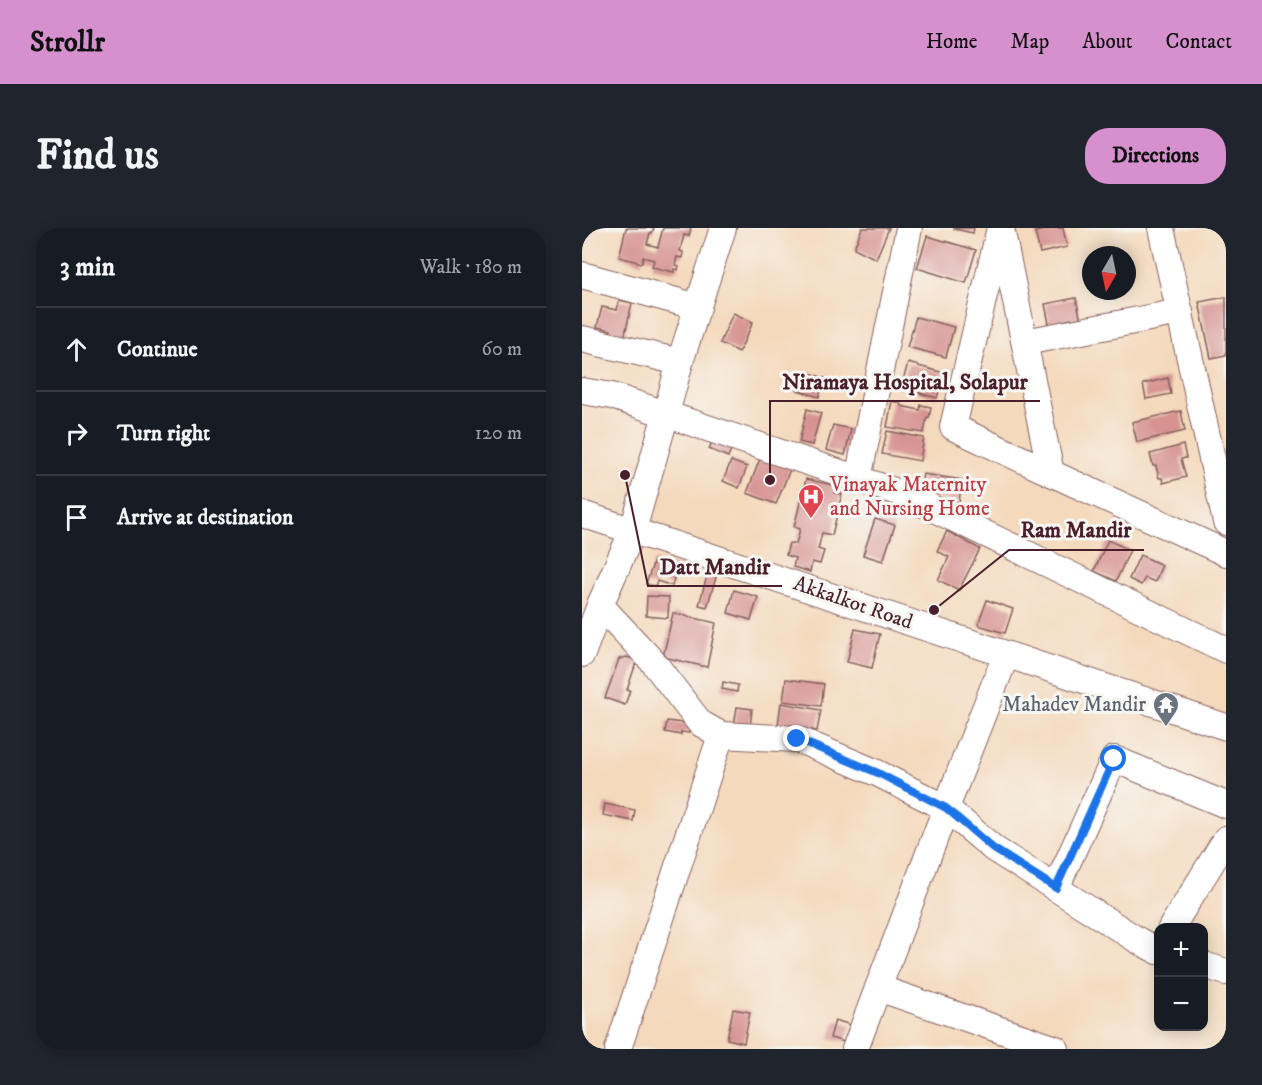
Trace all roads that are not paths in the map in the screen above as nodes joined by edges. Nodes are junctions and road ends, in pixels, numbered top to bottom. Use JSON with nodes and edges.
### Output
{"nodes":[{"id":1,"x":723,"y":228,"type":"edge"},
{"id":2,"x":909,"y":228,"type":"edge"},
{"id":3,"x":1001,"y":228,"type":"edge"},
{"id":4,"x":1161,"y":228,"type":"edge"},
{"id":5,"x":582,"y":275,"type":"edge"},
{"id":6,"x":698,"y":307,"type":"junction"},
{"id":7,"x":1180,"y":312,"type":"junction"},
{"id":8,"x":582,"y":339,"type":"edge"},
{"id":9,"x":1024,"y":342,"type":"junction"},
{"id":10,"x":680,"y":362,"type":"junction"},
{"id":11,"x":582,"y":391,"type":"edge"},
{"id":12,"x":666,"y":414,"type":"junction"},
{"id":13,"x":1219,"y":460,"type":"edge"},
{"id":14,"x":1052,"y":473,"type":"junction"},
{"id":15,"x":858,"y":479,"type":"junction"},
{"id":16,"x":582,"y":514,"type":"edge"},
{"id":17,"x":1226,"y":522,"type":"edge"},
{"id":18,"x":633,"y":530,"type":"junction"},
{"id":19,"x":1226,"y":553,"type":"edge"},
{"id":20,"x":600,"y":605,"type":"junction"},
{"id":21,"x":1226,"y":650,"type":"edge"},
{"id":22,"x":582,"y":654,"type":"edge"},
{"id":23,"x":1006,"y":655,"type":"junction"},
{"id":24,"x":1226,"y":727,"type":"edge"},
{"id":25,"x":721,"y":735,"type":"junction"},
{"id":26,"x":1226,"y":805,"type":"edge"},
{"id":27,"x":946,"y":808,"type":"junction"},
{"id":28,"x":1226,"y":839,"type":"edge"},
{"id":29,"x":1056,"y":888,"type":"junction"},
{"id":30,"x":1174,"y":923,"type":"edge"},
{"id":31,"x":1154,"y":948,"type":"edge"},
{"id":32,"x":1208,"y":967,"type":"edge"},
{"id":33,"x":1226,"y":972,"type":"edge"},
{"id":34,"x":878,"y":988,"type":"junction"},
{"id":35,"x":618,"y":1049,"type":"edge"},
{"id":36,"x":855,"y":1049,"type":"edge"},
{"id":37,"x":1056,"y":1049,"type":"edge"}],
"edges":[{"from":1,"to":6,"type":"street"},
{"from":2,"to":15,"type":"street"},
{"from":3,"to":9,"type":"street"},
{"from":3,"to":14,"type":"street"},
{"from":4,"to":7,"type":"street"},
{"from":5,"to":6,"type":"street"},
{"from":6,"to":10,"type":"street"},
{"from":7,"to":9,"type":"street"},
{"from":7,"to":13,"type":"street"},
{"from":8,"to":10,"type":"street"},
{"from":9,"to":14,"type":"street"},
{"from":10,"to":12,"type":"street"},
{"from":11,"to":12,"type":"street"},
{"from":12,"to":15,"type":"street"},
{"from":12,"to":18,"type":"street"},
{"from":13,"to":17,"type":"street"},
{"from":14,"to":19,"type":"street"},
{"from":15,"to":21,"type":"street"},
{"from":16,"to":18,"type":"street","name":"Akkalkot Road"},
{"from":18,"to":20,"type":"street"},
{"from":18,"to":23,"type":"street","name":"Akkalkot Road"},
{"from":20,"to":22,"type":"street"},
{"from":20,"to":25,"type":"street"},
{"from":23,"to":24,"type":"street","name":"Akkalkot Road"},
{"from":23,"to":27,"type":"street"},
{"from":25,"to":27,"type":"street"},
{"from":25,"to":35,"type":"street"},
{"from":26,"to":29,"type":"street"},
{"from":27,"to":29,"type":"street"},
{"from":27,"to":34,"type":"street"},
{"from":28,"to":30,"type":"street"},
{"from":29,"to":31,"type":"street"},
{"from":32,"to":33,"type":"street"},
{"from":34,"to":36,"type":"street"},
{"from":34,"to":37,"type":"street"}]}
